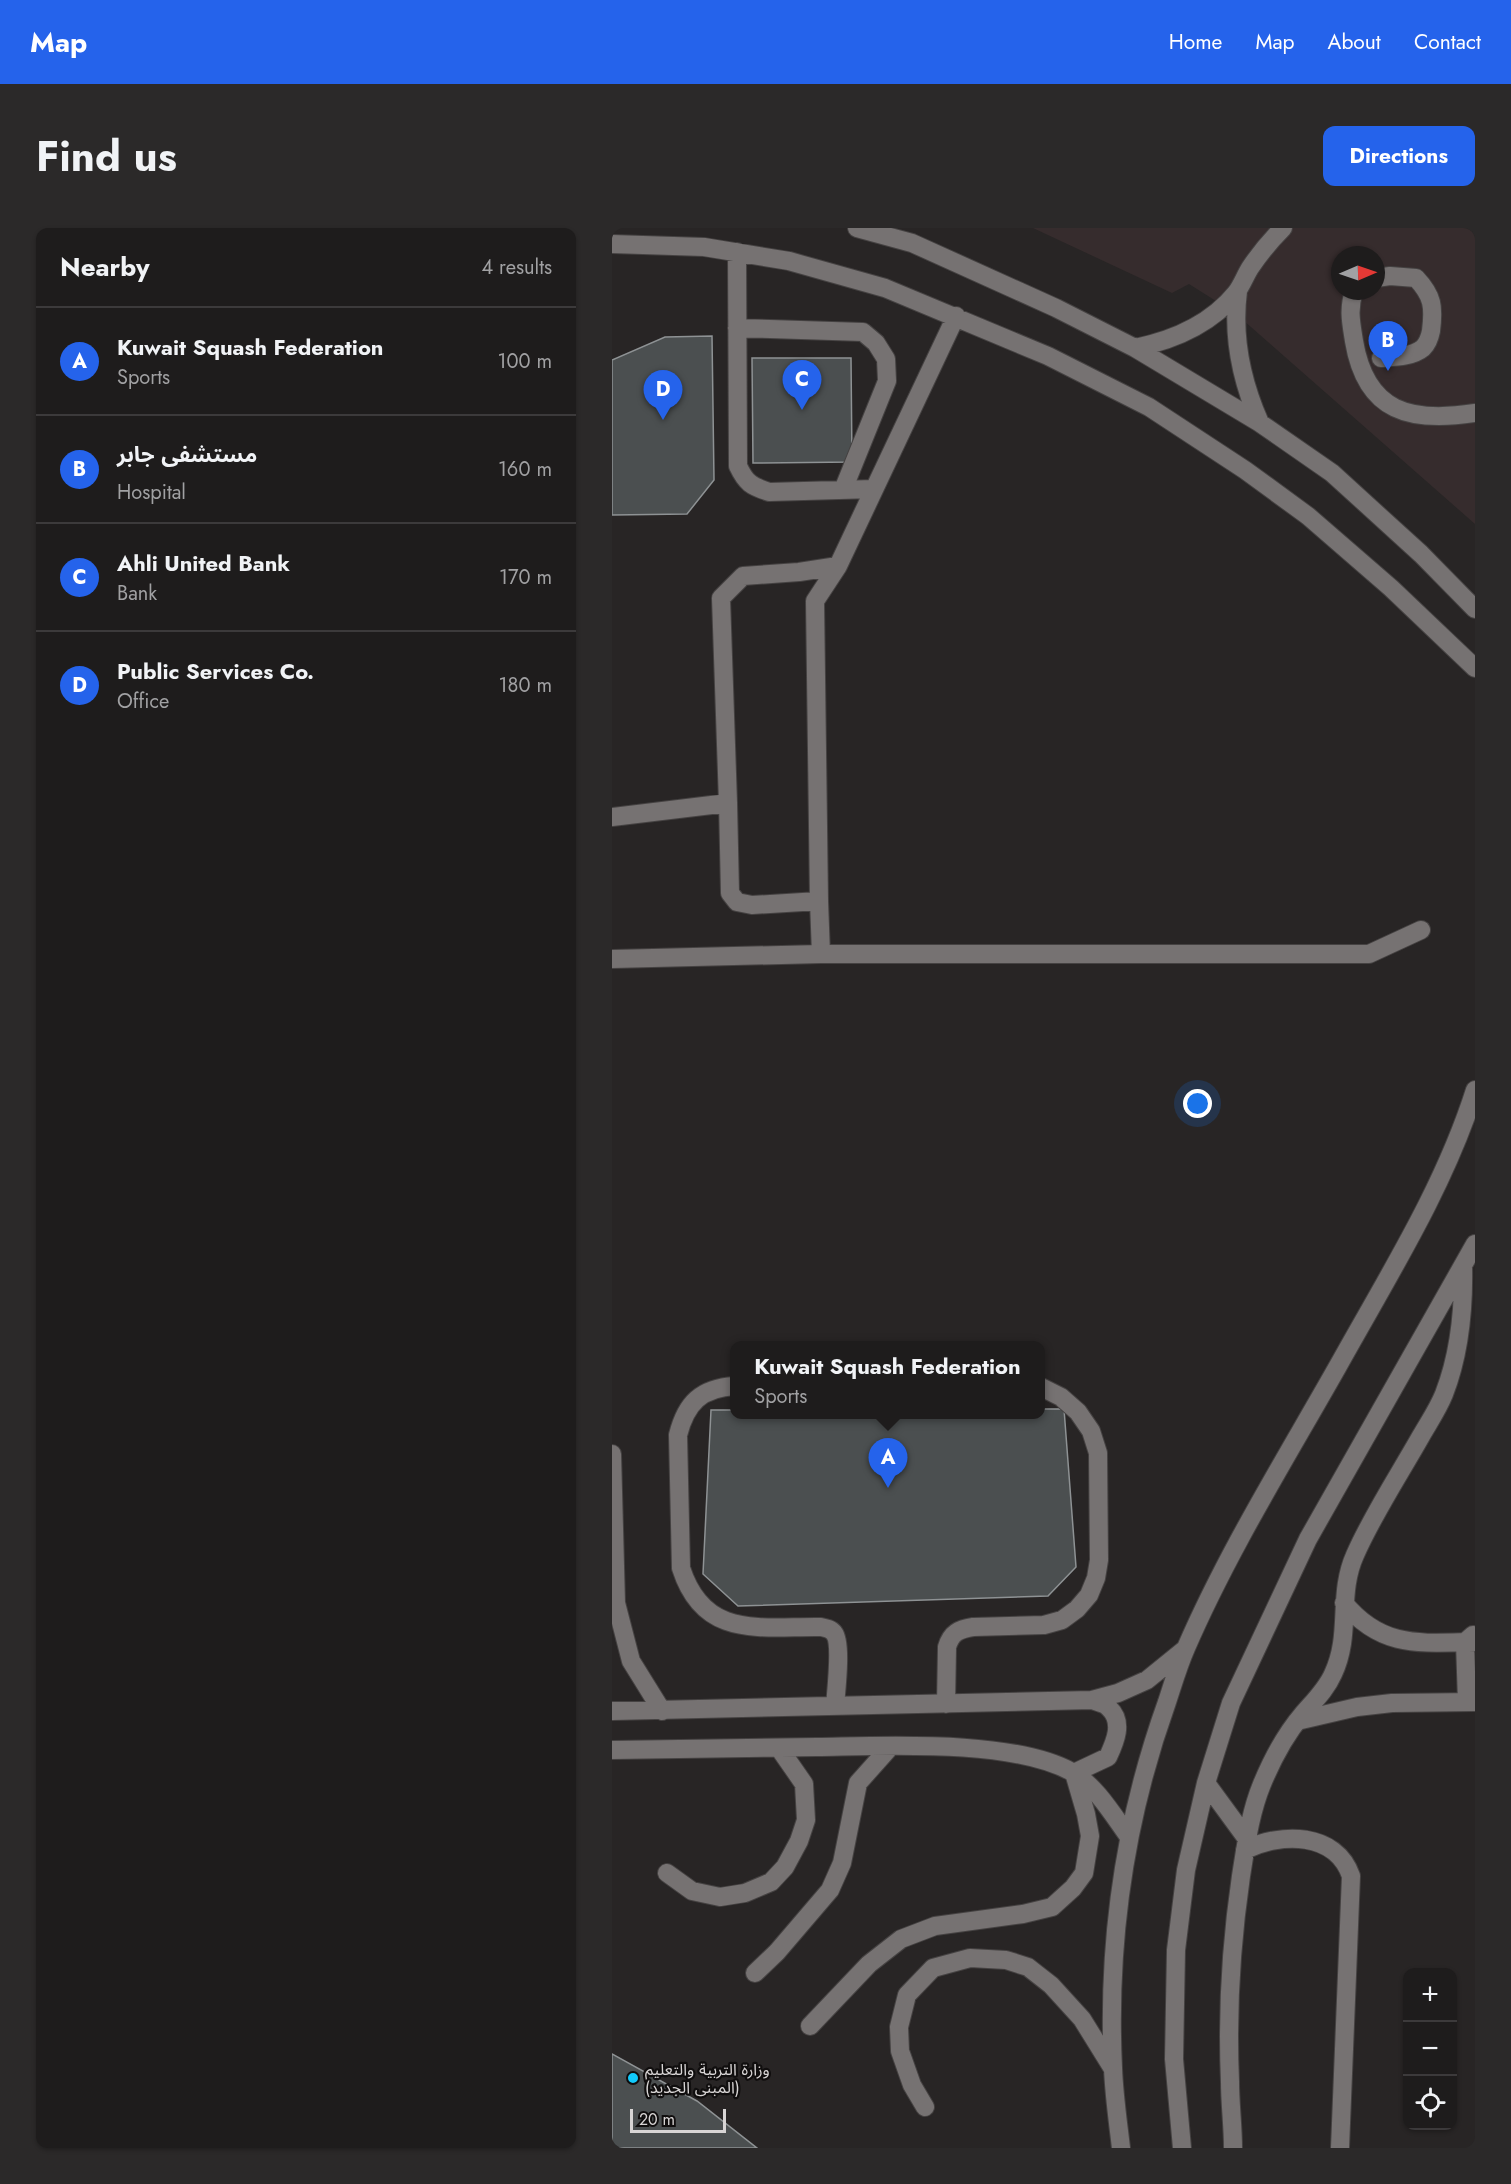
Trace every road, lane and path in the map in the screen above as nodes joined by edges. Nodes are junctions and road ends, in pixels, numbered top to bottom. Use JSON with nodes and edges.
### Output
{"nodes":[{"id":1,"x":1283,"y":228,"type":"edge"},
{"id":2,"x":867,"y":229,"type":"edge"},
{"id":3,"x":914,"y":236,"type":"edge"},
{"id":4,"x":612,"y":244,"type":"edge"},
{"id":5,"x":737,"y":252,"type":"junction"},
{"id":6,"x":1385,"y":277,"type":"edge"},
{"id":7,"x":1238,"y":291,"type":"junction"},
{"id":8,"x":1351,"y":300,"type":"edge"},
{"id":9,"x":956,"y":316,"type":"junction"},
{"id":10,"x":737,"y":328,"type":"junction"},
{"id":11,"x":1135,"y":348,"type":"junction"},
{"id":12,"x":1381,"y":358,"type":"dead end"},
{"id":13,"x":1475,"y":413,"type":"edge"},
{"id":14,"x":1260,"y":423,"type":"junction"},
{"id":15,"x":874,"y":489,"type":"junction"},
{"id":16,"x":843,"y":490,"type":"junction"},
{"id":17,"x":838,"y":566,"type":"junction"},
{"id":18,"x":799,"y":572,"type":"junction"},
{"id":19,"x":815,"y":601,"type":"junction"},
{"id":20,"x":1475,"y":609,"type":"edge"},
{"id":21,"x":1475,"y":668,"type":"edge"},
{"id":22,"x":728,"y":803,"type":"junction"},
{"id":23,"x":612,"y":817,"type":"edge"},
{"id":24,"x":819,"y":901,"type":"junction"},
{"id":25,"x":1421,"y":930,"type":"dead end"},
{"id":26,"x":821,"y":954,"type":"junction"},
{"id":27,"x":612,"y":959,"type":"edge"},
{"id":28,"x":1475,"y":1089,"type":"edge"},
{"id":29,"x":1475,"y":1244,"type":"edge"},
{"id":30,"x":1463,"y":1265,"type":"junction"},
{"id":31,"x":730,"y":1387,"type":"edge"},
{"id":32,"x":1045,"y":1389,"type":"edge"},
{"id":33,"x":612,"y":1454,"type":"edge"},
{"id":34,"x":1344,"y":1603,"type":"junction"},
{"id":35,"x":1472,"y":1639,"type":"edge"},
{"id":36,"x":1185,"y":1649,"type":"junction"},
{"id":37,"x":1092,"y":1700,"type":"junction"},
{"id":38,"x":1471,"y":1702,"type":"edge"},
{"id":39,"x":946,"y":1704,"type":"junction"},
{"id":40,"x":835,"y":1706,"type":"junction"},
{"id":41,"x":612,"y":1711,"type":"edge"},
{"id":42,"x":662,"y":1711,"type":"junction"},
{"id":43,"x":1297,"y":1721,"type":"junction"},
{"id":44,"x":891,"y":1746,"type":"junction"},
{"id":45,"x":779,"y":1748,"type":"junction"},
{"id":46,"x":612,"y":1750,"type":"edge"},
{"id":47,"x":1074,"y":1773,"type":"junction"},
{"id":48,"x":1206,"y":1783,"type":"junction"},
{"id":49,"x":1129,"y":1836,"type":"junction"},
{"id":50,"x":1246,"y":1844,"type":"junction"},
{"id":51,"x":667,"y":1873,"type":"dead end"},
{"id":52,"x":755,"y":1973,"type":"dead end"},
{"id":53,"x":810,"y":2026,"type":"dead end"},
{"id":54,"x":1113,"y":2069,"type":"junction"},
{"id":55,"x":925,"y":2108,"type":"dead end"},
{"id":56,"x":1120,"y":2148,"type":"edge"},
{"id":57,"x":1182,"y":2148,"type":"edge"},
{"id":58,"x":1233,"y":2148,"type":"edge"},
{"id":59,"x":1340,"y":2148,"type":"edge"}],
"edges":[{"from":1,"to":7,"type":"street"},
{"from":2,"to":3,"type":"street"},
{"from":3,"to":11,"type":"street"},
{"from":4,"to":5,"type":"street"},
{"from":5,"to":9,"type":"street"},
{"from":5,"to":10,"type":"street"},
{"from":6,"to":12,"type":"street"},
{"from":7,"to":11,"type":"street"},
{"from":7,"to":14,"type":"street"},
{"from":8,"to":13,"type":"street"},
{"from":9,"to":15,"type":"street"},
{"from":9,"to":21,"type":"street"},
{"from":10,"to":16,"type":"street"},
{"from":10,"to":16,"type":"street"},
{"from":11,"to":14,"type":"street"},
{"from":14,"to":20,"type":"street"},
{"from":15,"to":16,"type":"street"},
{"from":15,"to":17,"type":"street"},
{"from":17,"to":18,"type":"street"},
{"from":17,"to":19,"type":"street"},
{"from":18,"to":19,"type":"street"},
{"from":18,"to":22,"type":"street"},
{"from":19,"to":24,"type":"street"},
{"from":22,"to":23,"type":"street"},
{"from":22,"to":24,"type":"street"},
{"from":24,"to":26,"type":"street"},
{"from":25,"to":26,"type":"street"},
{"from":26,"to":27,"type":"street"},
{"from":28,"to":36,"type":"street"},
{"from":29,"to":30,"type":"street"},
{"from":30,"to":34,"type":"street"},
{"from":30,"to":48,"type":"street"},
{"from":31,"to":40,"type":"street"},
{"from":32,"to":39,"type":"street"},
{"from":33,"to":42,"type":"street"},
{"from":34,"to":35,"type":"street"},
{"from":34,"to":43,"type":"street"},
{"from":35,"to":38,"type":"street"},
{"from":36,"to":37,"type":"street"},
{"from":36,"to":49,"type":"street"},
{"from":37,"to":39,"type":"street"},
{"from":37,"to":47,"type":"street"},
{"from":38,"to":43,"type":"street"},
{"from":39,"to":40,"type":"street"},
{"from":40,"to":42,"type":"street"},
{"from":41,"to":42,"type":"street"},
{"from":43,"to":50,"type":"street"},
{"from":44,"to":45,"type":"street"},
{"from":44,"to":47,"type":"street"},
{"from":44,"to":52,"type":"street"},
{"from":45,"to":46,"type":"street"},
{"from":45,"to":51,"type":"street"},
{"from":47,"to":49,"type":"street"},
{"from":47,"to":53,"type":"street"},
{"from":48,"to":50,"type":"street"},
{"from":48,"to":57,"type":"street"},
{"from":49,"to":54,"type":"street"},
{"from":50,"to":58,"type":"street"},
{"from":50,"to":59,"type":"street"},
{"from":54,"to":55,"type":"street"},
{"from":54,"to":56,"type":"street"}]}
